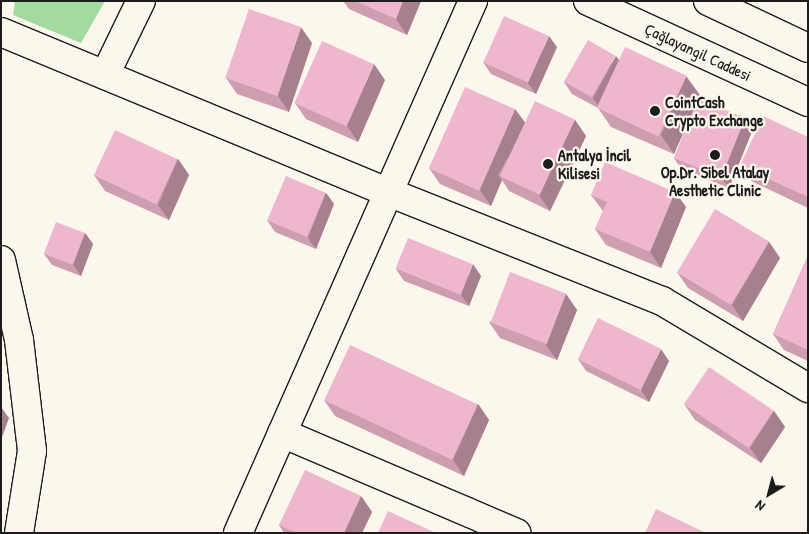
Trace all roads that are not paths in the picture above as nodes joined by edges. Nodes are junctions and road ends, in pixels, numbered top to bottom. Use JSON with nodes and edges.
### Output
{"nodes":[{"id":1,"x":141,"y":1,"type":"edge"},
{"id":2,"x":473,"y":1,"type":"edge"},
{"id":3,"x":588,"y":1,"type":"edge"},
{"id":4,"x":708,"y":1,"type":"edge"},
{"id":5,"x":1,"y":32,"type":"edge"},
{"id":6,"x":808,"y":48,"type":"edge"},
{"id":7,"x":105,"y":75,"type":"junction"},
{"id":8,"x":808,"y":102,"type":"edge"},
{"id":9,"x":388,"y":192,"type":"junction"},
{"id":10,"x":1,"y":260,"type":"edge"},
{"id":11,"x":7,"y":307,"type":"edge"},
{"id":12,"x":808,"y":388,"type":"edge"},
{"id":13,"x":282,"y":434,"type":"junction"},
{"id":14,"x":19,"y":533,"type":"edge"},
{"id":15,"x":238,"y":533,"type":"edge"},
{"id":16,"x":517,"y":533,"type":"edge"}],
"edges":[{"from":1,"to":7,"type":"street"},
{"from":2,"to":9,"type":"street"},
{"from":3,"to":8,"type":"street","name":"Çağlayangil Caddesi"},
{"from":4,"to":6,"type":"street"},
{"from":5,"to":7,"type":"street"},
{"from":7,"to":9,"type":"street"},
{"from":9,"to":12,"type":"street"},
{"from":9,"to":13,"type":"street"},
{"from":10,"to":11,"type":"street"},
{"from":11,"to":14,"type":"street"},
{"from":13,"to":15,"type":"street"},
{"from":13,"to":16,"type":"street"}]}
